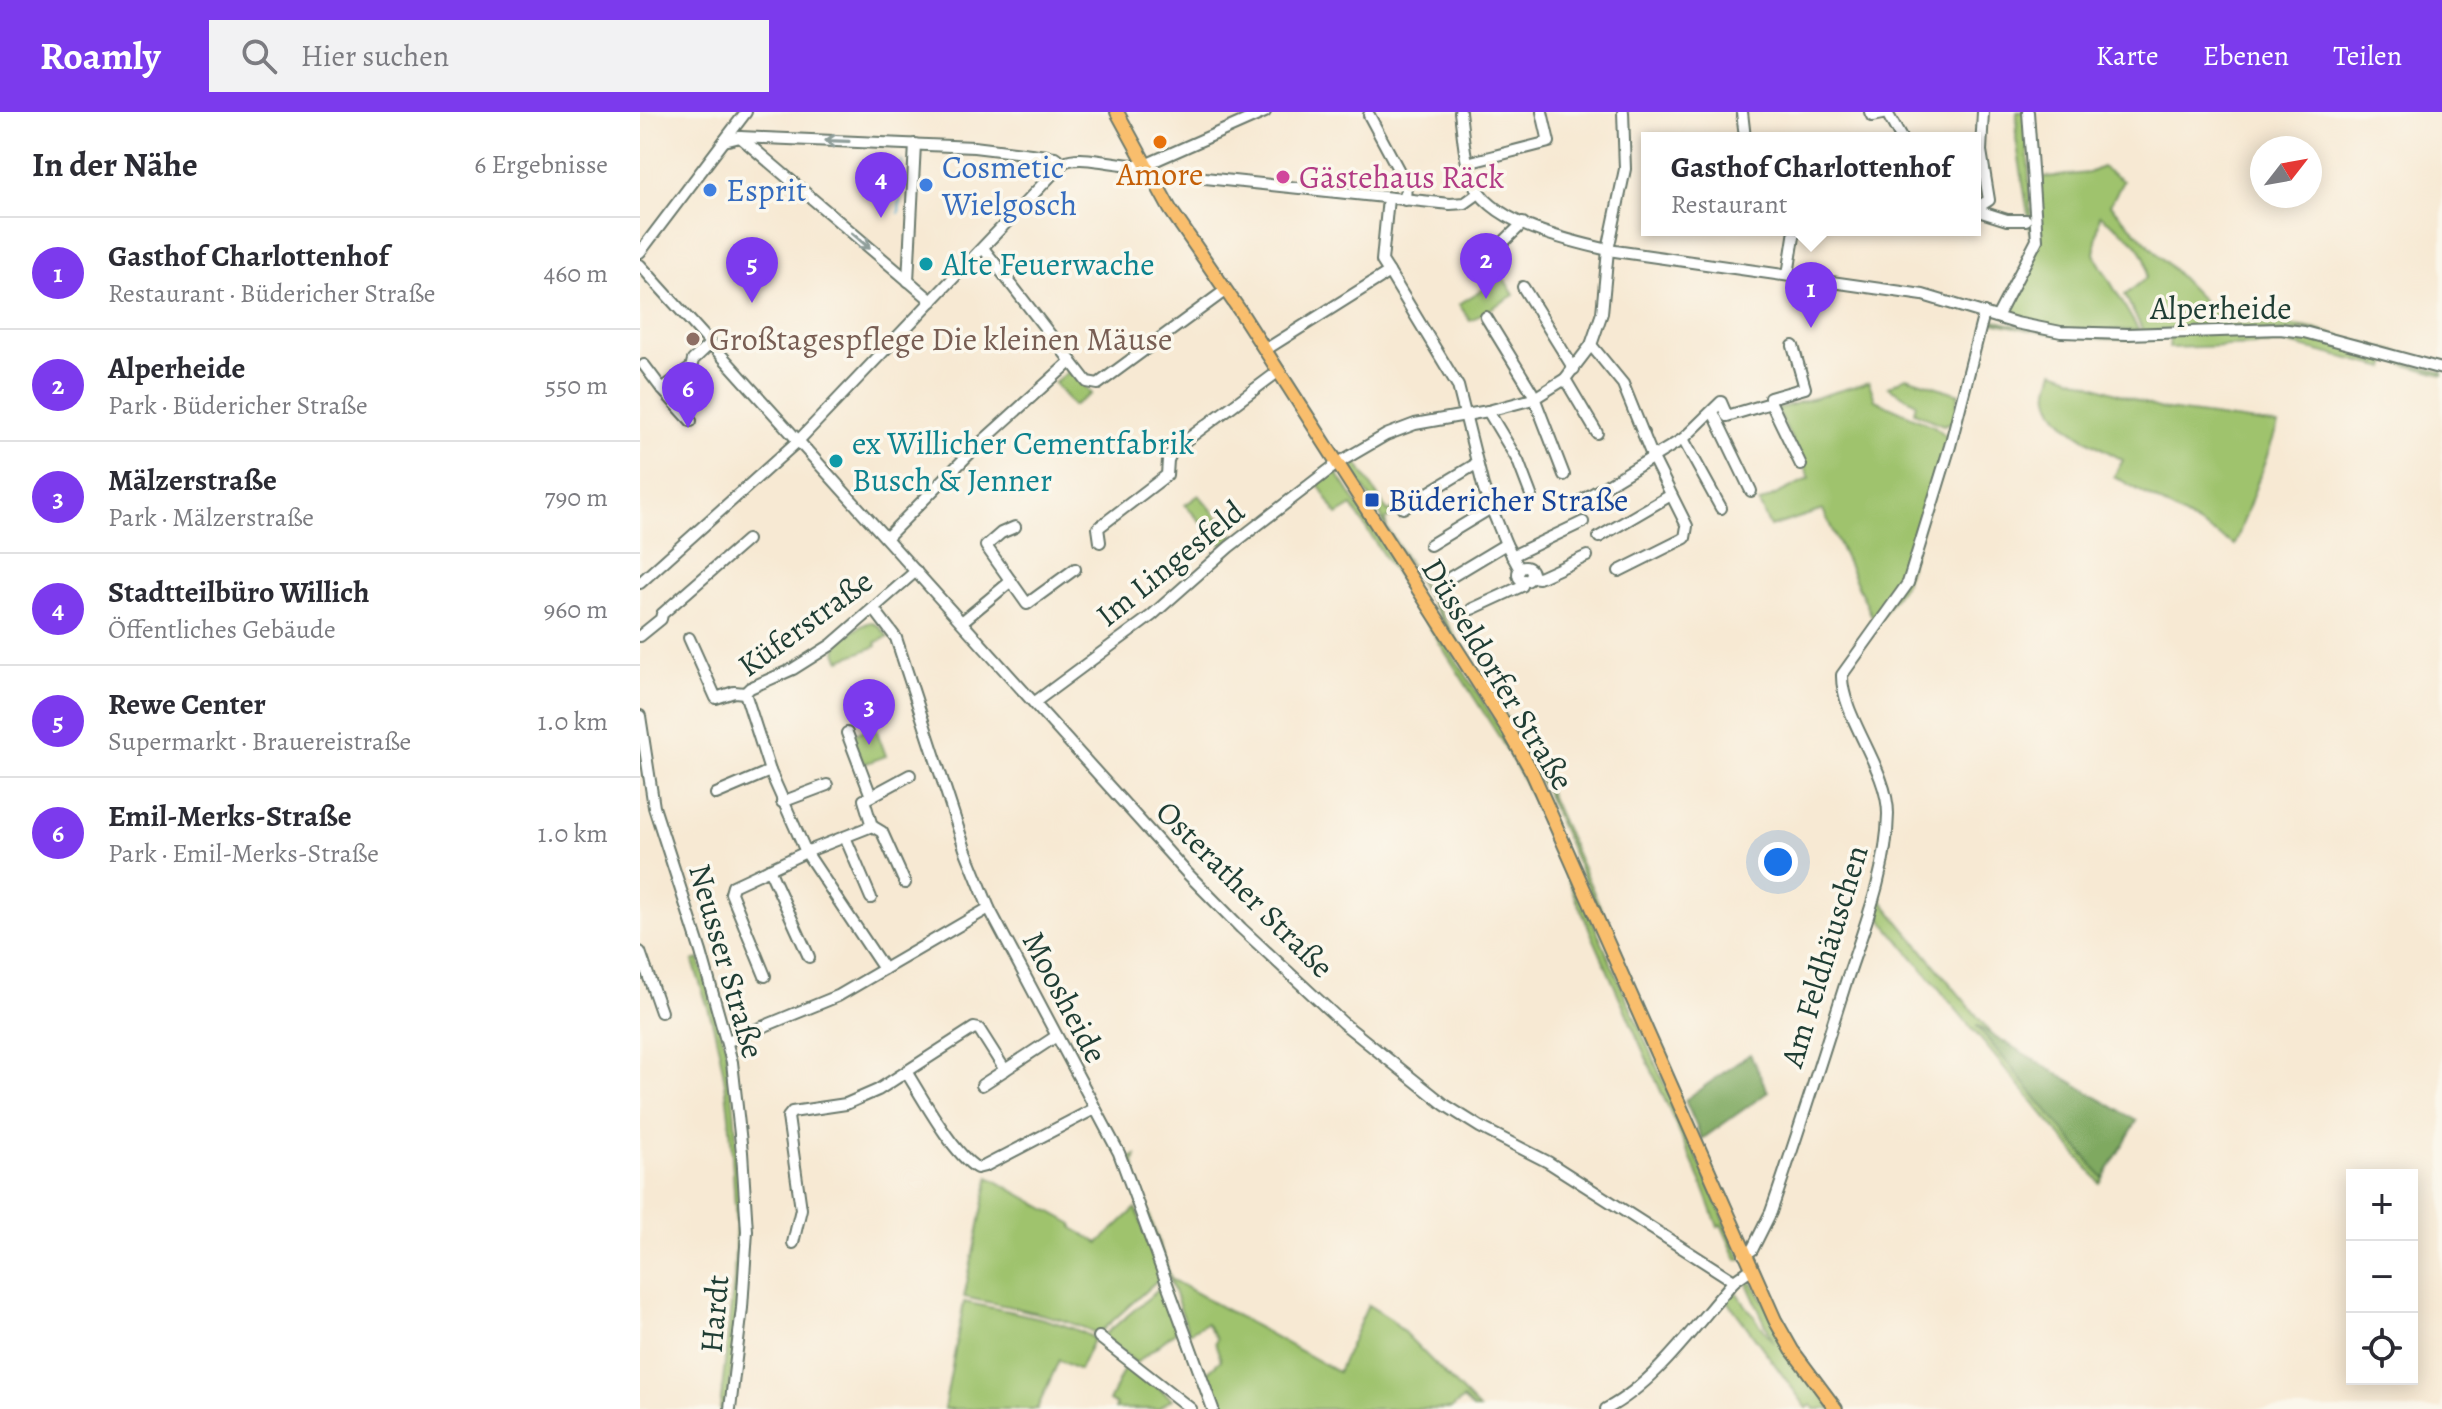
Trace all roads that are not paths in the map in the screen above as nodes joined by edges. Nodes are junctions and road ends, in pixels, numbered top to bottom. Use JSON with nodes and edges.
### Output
{"nodes":[{"id":1,"x":746,"y":112,"type":"edge"},
{"id":2,"x":1117,"y":112,"type":"edge"},
{"id":3,"x":1265,"y":112,"type":"edge"},
{"id":4,"x":1460,"y":112,"type":"edge"},
{"id":5,"x":1542,"y":112,"type":"edge"},
{"id":6,"x":1623,"y":112,"type":"edge"},
{"id":7,"x":1742,"y":112,"type":"edge"},
{"id":8,"x":1870,"y":112,"type":"edge"},
{"id":9,"x":1975,"y":112,"type":"edge"},
{"id":10,"x":1983,"y":112,"type":"edge"},
{"id":11,"x":2028,"y":112,"type":"edge"},
{"id":12,"x":1369,"y":115,"type":"dead end"},
{"id":13,"x":1982,"y":127,"type":"junction"},
{"id":14,"x":1744,"y":132,"type":"edge"},
{"id":15,"x":1898,"y":132,"type":"edge"},
{"id":16,"x":740,"y":137,"type":"junction"},
{"id":17,"x":724,"y":141,"type":"junction"},
{"id":18,"x":915,"y":144,"type":"junction"},
{"id":19,"x":1063,"y":163,"type":"junction"},
{"id":20,"x":1467,"y":163,"type":"junction"},
{"id":21,"x":1145,"y":165,"type":"junction"},
{"id":22,"x":1167,"y":174,"type":"dead end"},
{"id":23,"x":1479,"y":193,"type":"junction"},
{"id":24,"x":1388,"y":198,"type":"junction"},
{"id":25,"x":1405,"y":200,"type":"junction"},
{"id":26,"x":1989,"y":200,"type":"junction"},
{"id":27,"x":1981,"y":206,"type":"edge"},
{"id":28,"x":1981,"y":212,"type":"edge"},
{"id":29,"x":1993,"y":217,"type":"junction"},
{"id":30,"x":2026,"y":220,"type":"dead end"},
{"id":31,"x":1523,"y":223,"type":"junction"},
{"id":32,"x":1794,"y":236,"type":"edge"},
{"id":33,"x":983,"y":248,"type":"junction"},
{"id":34,"x":1608,"y":250,"type":"junction"},
{"id":35,"x":640,"y":252,"type":"edge"},
{"id":36,"x":1482,"y":263,"type":"dead end"},
{"id":37,"x":640,"y":265,"type":"edge"},
{"id":38,"x":1389,"y":272,"type":"junction"},
{"id":39,"x":1788,"y":275,"type":"junction"},
{"id":40,"x":908,"y":281,"type":"junction"},
{"id":41,"x":1523,"y":287,"type":"dead end"},
{"id":42,"x":1226,"y":290,"type":"junction"},
{"id":43,"x":932,"y":301,"type":"junction"},
{"id":44,"x":1984,"y":313,"type":"junction"},
{"id":45,"x":1486,"y":317,"type":"dead end"},
{"id":46,"x":1997,"y":317,"type":"junction"},
{"id":47,"x":711,"y":343,"type":"junction"},
{"id":48,"x":1591,"y":345,"type":"junction"},
{"id":49,"x":1793,"y":346,"type":"dead end"},
{"id":50,"x":1265,"y":350,"type":"junction"},
{"id":51,"x":1071,"y":361,"type":"junction"},
{"id":52,"x":644,"y":365,"type":"dead end"},
{"id":53,"x":1574,"y":369,"type":"junction"},
{"id":54,"x":2442,"y":369,"type":"edge"},
{"id":55,"x":1279,"y":371,"type":"junction"},
{"id":56,"x":1565,"y":379,"type":"junction"},
{"id":57,"x":662,"y":389,"type":"junction"},
{"id":58,"x":1533,"y":399,"type":"junction"},
{"id":59,"x":1771,"y":403,"type":"junction"},
{"id":60,"x":1488,"y":411,"type":"junction"},
{"id":61,"x":1713,"y":412,"type":"junction"},
{"id":62,"x":1466,"y":415,"type":"junction"},
{"id":63,"x":691,"y":421,"type":"dead end"},
{"id":64,"x":1597,"y":433,"type":"dead end"},
{"id":65,"x":1683,"y":439,"type":"junction"},
{"id":66,"x":799,"y":440,"type":"junction"},
{"id":67,"x":1653,"y":458,"type":"junction"},
{"id":68,"x":1338,"y":463,"type":"junction"},
{"id":69,"x":1476,"y":464,"type":"junction"},
{"id":70,"x":1801,"y":465,"type":"dead end"},
{"id":71,"x":1564,"y":475,"type":"dead end"},
{"id":72,"x":1751,"y":491,"type":"dead end"},
{"id":73,"x":1531,"y":495,"type":"dead end"},
{"id":74,"x":1671,"y":495,"type":"junction"},
{"id":75,"x":1584,"y":499,"type":"dead end"},
{"id":76,"x":1403,"y":508,"type":"dead end"},
{"id":77,"x":1491,"y":508,"type":"junction"},
{"id":78,"x":1721,"y":508,"type":"dead end"},
{"id":79,"x":1583,"y":522,"type":"dead end"},
{"id":80,"x":1015,"y":527,"type":"dead end"},
{"id":81,"x":887,"y":537,"type":"junction"},
{"id":82,"x":1599,"y":537,"type":"dead end"},
{"id":83,"x":747,"y":540,"type":"dead end"},
{"id":84,"x":1100,"y":542,"type":"dead end"},
{"id":85,"x":1506,"y":544,"type":"junction"},
{"id":86,"x":1430,"y":545,"type":"dead end"},
{"id":87,"x":1512,"y":556,"type":"junction"},
{"id":88,"x":1587,"y":556,"type":"dead end"},
{"id":89,"x":1075,"y":569,"type":"dead end"},
{"id":90,"x":916,"y":571,"type":"junction"},
{"id":91,"x":1619,"y":571,"type":"dead end"},
{"id":92,"x":1525,"y":576,"type":"junction"},
{"id":93,"x":1451,"y":577,"type":"dead end"},
{"id":94,"x":1011,"y":581,"type":"junction"},
{"id":95,"x":640,"y":583,"type":"edge"},
{"id":96,"x":874,"y":609,"type":"junction"},
{"id":97,"x":1472,"y":609,"type":"dead end"},
{"id":98,"x":963,"y":621,"type":"junction"},
{"id":99,"x":640,"y":636,"type":"edge"},
{"id":100,"x":689,"y":638,"type":"dead end"},
{"id":101,"x":745,"y":693,"type":"junction"},
{"id":102,"x":1035,"y":702,"type":"junction"},
{"id":103,"x":640,"y":716,"type":"edge"},
{"id":104,"x":847,"y":733,"type":"dead end"},
{"id":105,"x":770,"y":771,"type":"junction"},
{"id":106,"x":910,"y":775,"type":"dead end"},
{"id":107,"x":827,"y":785,"type":"dead end"},
{"id":108,"x":716,"y":794,"type":"dead end"},
{"id":109,"x":871,"y":796,"type":"junction"},
{"id":110,"x":782,"y":802,"type":"junction"},
{"id":111,"x":872,"y":826,"type":"junction"},
{"id":112,"x":845,"y":837,"type":"junction"},
{"id":113,"x":806,"y":852,"type":"junction"},
{"id":114,"x":769,"y":869,"type":"junction"},
{"id":115,"x":905,"y":883,"type":"dead end"},
{"id":116,"x":871,"y":898,"type":"dead end"},
{"id":117,"x":989,"y":908,"type":"junction"},
{"id":118,"x":640,"y":952,"type":"edge"},
{"id":119,"x":809,"y":957,"type":"dead end"},
{"id":120,"x":884,"y":969,"type":"junction"},
{"id":121,"x":765,"y":976,"type":"dead end"},
{"id":122,"x":644,"y":978,"type":"edge"},
{"id":123,"x":661,"y":1012,"type":"dead end"},
{"id":124,"x":1055,"y":1037,"type":"junction"},
{"id":125,"x":728,"y":1041,"type":"junction"},
{"id":126,"x":1005,"y":1070,"type":"junction"},
{"id":127,"x":907,"y":1073,"type":"junction"},
{"id":128,"x":982,"y":1085,"type":"dead end"},
{"id":129,"x":1094,"y":1109,"type":"junction"},
{"id":130,"x":747,"y":1223,"type":"joint"},
{"id":131,"x":793,"y":1243,"type":"dead end"},
{"id":132,"x":1744,"y":1254,"type":"junction"},
{"id":133,"x":1751,"y":1269,"type":"junction"},
{"id":134,"x":1734,"y":1281,"type":"junction"},
{"id":135,"x":1099,"y":1337,"type":"dead end"},
{"id":136,"x":730,"y":1409,"type":"edge"},
{"id":137,"x":1191,"y":1409,"type":"edge"},
{"id":138,"x":1213,"y":1409,"type":"edge"},
{"id":139,"x":1606,"y":1409,"type":"edge"},
{"id":140,"x":1836,"y":1409,"type":"edge"}],
"edges":[{"from":1,"to":17,"type":"street"},
{"from":2,"to":21,"type":"main road","name":"Düsseldorfer Straße"},
{"from":3,"to":21,"type":"street"},
{"from":4,"to":20,"type":"street"},
{"from":5,"to":20,"type":"street"},
{"from":6,"to":34,"type":"street"},
{"from":7,"to":14,"type":"street"},
{"from":8,"to":15,"type":"street"},
{"from":9,"to":13,"type":"street"},
{"from":10,"to":13,"type":"street"},
{"from":11,"to":46,"type":"street"},
{"from":12,"to":25,"type":"street"},
{"from":13,"to":26,"type":"street"},
{"from":16,"to":17,"type":"street"},
{"from":18,"to":16,"type":"street","one_way":true},
{"from":16,"to":40,"type":"street","one_way":true},
{"from":17,"to":35,"type":"street"},
{"from":18,"to":19,"type":"street"},
{"from":18,"to":40,"type":"street"},
{"from":19,"to":21,"type":"street"},
{"from":19,"to":33,"type":"street"},
{"from":20,"to":23,"type":"street"},
{"from":21,"to":42,"type":"main road","name":"Düsseldorfer Straße"},
{"from":22,"to":24,"type":"street"},
{"from":23,"to":25,"type":"street"},
{"from":23,"to":31,"type":"street","name":"Alperheide"},
{"from":24,"to":25,"type":"street"},
{"from":24,"to":38,"type":"street"},
{"from":26,"to":27,"type":"street"},
{"from":26,"to":29,"type":"street"},
{"from":28,"to":29,"type":"street"},
{"from":29,"to":30,"type":"street"},
{"from":31,"to":34,"type":"street","name":"Alperheide"},
{"from":31,"to":36,"type":"street"},
{"from":32,"to":39,"type":"street"},
{"from":33,"to":43,"type":"street"},
{"from":33,"to":51,"type":"street"},
{"from":34,"to":39,"type":"street","name":"Alperheide"},
{"from":34,"to":48,"type":"street"},
{"from":37,"to":47,"type":"street","name":"Osterather Straße"},
{"from":38,"to":50,"type":"street"},
{"from":38,"to":62,"type":"street"},
{"from":39,"to":44,"type":"street","name":"Alperheide"},
{"from":40,"to":43,"type":"street"},
{"from":41,"to":53,"type":"street"},
{"from":42,"to":50,"type":"main road","name":"Düsseldorfer Straße"},
{"from":42,"to":51,"type":"street"},
{"from":43,"to":66,"type":"street"},
{"from":44,"to":46,"type":"street","name":"Alperheide"},
{"from":44,"to":132,"type":"street","name":"Am Feldhäuschen"},
{"from":45,"to":58,"type":"street"},
{"from":46,"to":54,"type":"street","name":"Alperheide"},
{"from":47,"to":57,"type":"street"},
{"from":47,"to":66,"type":"street","name":"Osterather Straße"},
{"from":48,"to":53,"type":"street"},
{"from":48,"to":67,"type":"street"},
{"from":49,"to":59,"type":"street"},
{"from":50,"to":55,"type":"main road","name":"Düsseldorfer Straße"},
{"from":51,"to":81,"type":"street"},
{"from":52,"to":57,"type":"street"},
{"from":53,"to":56,"type":"street"},
{"from":55,"to":68,"type":"main road","name":"Düsseldorfer Straße"},
{"from":55,"to":84,"type":"street"},
{"from":56,"to":58,"type":"street"},
{"from":56,"to":64,"type":"street"},
{"from":57,"to":63,"type":"street"},
{"from":58,"to":60,"type":"street"},
{"from":58,"to":71,"type":"street"},
{"from":59,"to":61,"type":"street"},
{"from":59,"to":70,"type":"street"},
{"from":60,"to":62,"type":"street"},
{"from":60,"to":73,"type":"street"},
{"from":61,"to":65,"type":"street"},
{"from":61,"to":72,"type":"street"},
{"from":62,"to":68,"type":"street"},
{"from":62,"to":69,"type":"street"},
{"from":65,"to":67,"type":"street"},
{"from":65,"to":78,"type":"street"},
{"from":66,"to":81,"type":"street","name":"Osterather Straße"},
{"from":66,"to":95,"type":"street"},
{"from":67,"to":74,"type":"street"},
{"from":67,"to":75,"type":"street"},
{"from":68,"to":102,"type":"street","name":"Im Lingesfeld"},
{"from":68,"to":132,"type":"main road","name":"Düsseldorfer Straße"},
{"from":69,"to":76,"type":"street"},
{"from":69,"to":77,"type":"street"},
{"from":74,"to":82,"type":"street"},
{"from":74,"to":91,"type":"street"},
{"from":77,"to":85,"type":"street"},
{"from":77,"to":86,"type":"street"},
{"from":79,"to":87,"type":"street"},
{"from":80,"to":94,"type":"street"},
{"from":81,"to":90,"type":"street","name":"Osterather Straße"},
{"from":83,"to":99,"type":"street"},
{"from":85,"to":87,"type":"street"},
{"from":85,"to":93,"type":"street"},
{"from":87,"to":92,"type":"street"},
{"from":88,"to":92,"type":"street"},
{"from":89,"to":94,"type":"street"},
{"from":90,"to":96,"type":"street","name":"Küferstraße"},
{"from":90,"to":98,"type":"street","name":"Osterather Straße"},
{"from":92,"to":97,"type":"street"},
{"from":94,"to":98,"type":"street"},
{"from":96,"to":101,"type":"street","name":"Küferstraße"},
{"from":96,"to":117,"type":"street","name":"Moosheide"},
{"from":98,"to":102,"type":"street","name":"Osterather Straße"},
{"from":100,"to":101,"type":"street","name":"Küferstraße"},
{"from":101,"to":105,"type":"street","name":"Küferstraße"},
{"from":102,"to":134,"type":"street","name":"Osterather Straße"},
{"from":103,"to":125,"type":"street","name":"Neusser Straße"},
{"from":104,"to":109,"type":"street"},
{"from":105,"to":108,"type":"street"},
{"from":105,"to":110,"type":"street","name":"Küferstraße"},
{"from":106,"to":109,"type":"street"},
{"from":107,"to":110,"type":"street"},
{"from":109,"to":111,"type":"street"},
{"from":110,"to":113,"type":"street","name":"Küferstraße"},
{"from":111,"to":112,"type":"street"},
{"from":111,"to":115,"type":"street"},
{"from":112,"to":113,"type":"street"},
{"from":112,"to":116,"type":"street"},
{"from":113,"to":114,"type":"street"},
{"from":113,"to":120,"type":"street","name":"Küferstraße"},
{"from":114,"to":119,"type":"street"},
{"from":114,"to":121,"type":"street"},
{"from":117,"to":120,"type":"street"},
{"from":117,"to":124,"type":"street","name":"Moosheide"},
{"from":118,"to":122,"type":"street"},
{"from":120,"to":125,"type":"street"},
{"from":122,"to":123,"type":"street"},
{"from":124,"to":126,"type":"street"},
{"from":124,"to":129,"type":"street","name":"Moosheide"},
{"from":125,"to":130,"type":"street","name":"Neusser Straße"},
{"from":126,"to":127,"type":"street"},
{"from":126,"to":128,"type":"street"},
{"from":127,"to":129,"type":"street"},
{"from":127,"to":131,"type":"street"},
{"from":129,"to":138,"type":"street","name":"Moosheide"},
{"from":130,"to":136,"type":"street","name":"Hardt"},
{"from":132,"to":133,"type":"main road","name":"Düsseldorfer Straße"},
{"from":133,"to":134,"type":"street"},
{"from":133,"to":140,"type":"main road","name":"Düsseldorfer Straße"},
{"from":134,"to":139,"type":"street"},
{"from":135,"to":137,"type":"street"}]}
